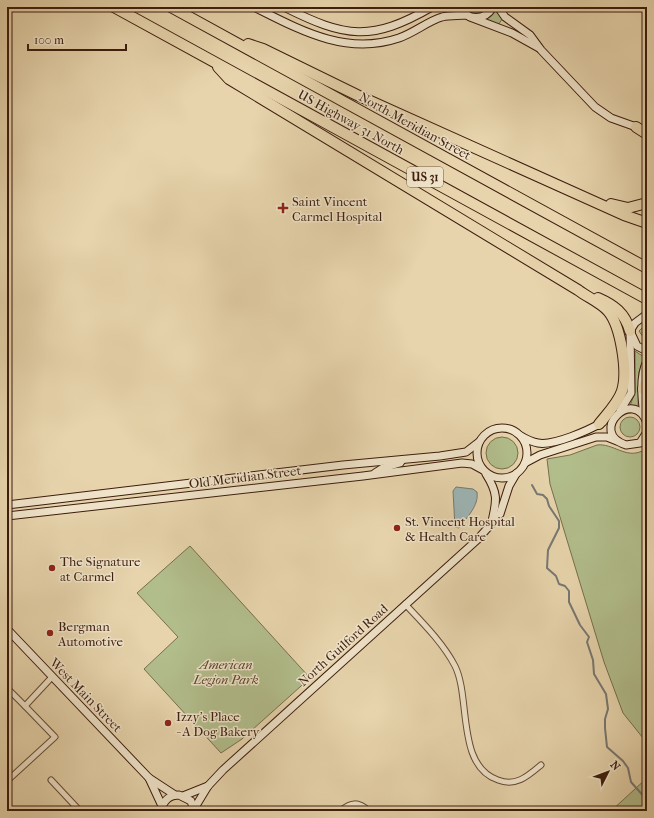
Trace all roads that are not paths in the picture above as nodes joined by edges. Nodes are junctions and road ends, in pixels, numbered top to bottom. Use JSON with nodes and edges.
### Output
{"nodes":[{"id":1,"x":114,"y":7,"type":"edge"},
{"id":2,"x":171,"y":7,"type":"edge"},
{"id":3,"x":254,"y":7,"type":"edge"},
{"id":4,"x":284,"y":7,"type":"edge"},
{"id":5,"x":432,"y":7,"type":"edge"},
{"id":6,"x":459,"y":7,"type":"edge"},
{"id":7,"x":493,"y":7,"type":"edge"},
{"id":8,"x":498,"y":7,"type":"edge"},
{"id":9,"x":468,"y":16,"type":"junction"},
{"id":10,"x":224,"y":36,"type":"junction"},
{"id":11,"x":540,"y":48,"type":"junction"},
{"id":12,"x":211,"y":60,"type":"junction"},
{"id":13,"x":636,"y":127,"type":"junction"},
{"id":14,"x":647,"y":130,"type":"edge"},
{"id":15,"x":647,"y":134,"type":"edge"},
{"id":16,"x":580,"y":195,"type":"junction"},
{"id":17,"x":647,"y":203,"type":"edge"},
{"id":18,"x":647,"y":223,"type":"edge"},
{"id":19,"x":647,"y":268,"type":"edge"},
{"id":20,"x":578,"y":290,"type":"junction"},
{"id":21,"x":643,"y":297,"type":"edge"},
{"id":22,"x":647,"y":314,"type":"edge"},
{"id":23,"x":630,"y":331,"type":"junction"},
{"id":24,"x":647,"y":351,"type":"edge"},
{"id":25,"x":647,"y":362,"type":"edge"},
{"id":26,"x":645,"y":384,"type":"edge"},
{"id":27,"x":618,"y":413,"type":"junction"},
{"id":28,"x":646,"y":418,"type":"edge"},
{"id":29,"x":599,"y":424,"type":"junction"},
{"id":30,"x":647,"y":432,"type":"edge"},
{"id":31,"x":521,"y":436,"type":"junction"},
{"id":32,"x":647,"y":440,"type":"edge"},
{"id":33,"x":617,"y":441,"type":"junction"},
{"id":34,"x":479,"y":442,"type":"junction"},
{"id":35,"x":640,"y":443,"type":"junction"},
{"id":36,"x":403,"y":459,"type":"junction"},
{"id":37,"x":525,"y":463,"type":"junction"},
{"id":38,"x":484,"y":471,"type":"junction"},
{"id":39,"x":516,"y":474,"type":"junction"},
{"id":40,"x":263,"y":475,"type":"junction"},
{"id":41,"x":373,"y":475,"type":"junction"},
{"id":42,"x":265,"y":488,"type":"junction"},
{"id":43,"x":7,"y":505,"type":"edge"},
{"id":44,"x":7,"y":516,"type":"edge"},
{"id":45,"x":492,"y":521,"type":"junction"},
{"id":46,"x":405,"y":604,"type":"junction"},
{"id":47,"x":7,"y":629,"type":"edge"},
{"id":48,"x":52,"y":677,"type":"junction"},
{"id":49,"x":7,"y":688,"type":"edge"},
{"id":50,"x":25,"y":706,"type":"junction"},
{"id":51,"x":541,"y":765,"type":"dead end"},
{"id":52,"x":149,"y":778,"type":"junction"},
{"id":53,"x":51,"y":780,"type":"dead end"},
{"id":54,"x":7,"y":781,"type":"edge"},
{"id":55,"x":208,"y":786,"type":"junction"},
{"id":56,"x":175,"y":795,"type":"junction"},
{"id":57,"x":184,"y":796,"type":"junction"},
{"id":58,"x":161,"y":808,"type":"edge"},
{"id":59,"x":194,"y":810,"type":"edge"},
{"id":60,"x":80,"y":811,"type":"edge"},
{"id":61,"x":340,"y":811,"type":"edge"},
{"id":62,"x":369,"y":811,"type":"edge"}],
"edges":[{"from":1,"to":12,"type":"highway","name":"US Highway 31 North","number":"US 31"},
{"from":2,"to":10,"type":"highway","name":"North Meridian Street","number":"US 31"},
{"from":3,"to":9,"type":"main road"},
{"from":4,"to":5,"type":"main road"},
{"from":6,"to":9,"type":"main road"},
{"from":7,"to":9,"type":"main road"},
{"from":8,"to":11,"type":"main road"},
{"from":9,"to":11,"type":"main road"},
{"from":10,"to":16,"type":"highway"},
{"from":10,"to":19,"type":"highway","name":"North Meridian Street","number":"US 31"},
{"from":11,"to":13,"type":"main road"},
{"from":12,"to":20,"type":"highway"},
{"from":12,"to":21,"type":"highway","name":"US Highway 31 North","number":"US 31"},
{"from":13,"to":14,"type":"main road"},
{"from":13,"to":15,"type":"highway"},
{"from":16,"to":17,"type":"highway"},
{"from":16,"to":18,"type":"highway"},
{"from":20,"to":23,"type":"highway"},
{"from":20,"to":29,"type":"highway"},
{"from":22,"to":23,"type":"main road"},
{"from":23,"to":24,"type":"main road"},
{"from":23,"to":27,"type":"main road"},
{"from":25,"to":26,"type":"main road"},
{"from":26,"to":28,"type":"main road"},
{"from":27,"to":28,"type":"main road"},
{"from":27,"to":29,"type":"main road"},
{"from":27,"to":33,"type":"main road"},
{"from":29,"to":31,"type":"main road"},
{"from":30,"to":35,"type":"main road"},
{"from":31,"to":34,"type":"main road"},
{"from":31,"to":37,"type":"main road"},
{"from":32,"to":35,"type":"main road"},
{"from":33,"to":35,"type":"main road"},
{"from":33,"to":37,"type":"main road"},
{"from":34,"to":36,"type":"main road","name":"Old Meridian Street"},
{"from":34,"to":38,"type":"main road"},
{"from":36,"to":40,"type":"main road","name":"Old Meridian Street"},
{"from":36,"to":41,"type":"main road"},
{"from":37,"to":39,"type":"main road"},
{"from":38,"to":39,"type":"main road"},
{"from":38,"to":41,"type":"main road","name":"Old Meridian Street"},
{"from":38,"to":45,"type":"main road","name":"North Guilford Road"},
{"from":39,"to":45,"type":"main road","name":"North Guilford Road"},
{"from":40,"to":42,"type":"main road"},
{"from":40,"to":43,"type":"main road","name":"Old Meridian Street"},
{"from":41,"to":42,"type":"main road","name":"Old Meridian Street"},
{"from":42,"to":44,"type":"main road","name":"Old Meridian Street"},
{"from":45,"to":46,"type":"main road","name":"North Guilford Road"},
{"from":46,"to":51,"type":"street"},
{"from":46,"to":55,"type":"main road","name":"North Guilford Road"},
{"from":47,"to":48,"type":"main road","name":"West Main Street"},
{"from":48,"to":50,"type":"street"},
{"from":48,"to":52,"type":"main road","name":"West Main Street"},
{"from":49,"to":50,"type":"street"},
{"from":50,"to":54,"type":"street"},
{"from":52,"to":56,"type":"main road","name":"West Main Street"},
{"from":52,"to":58,"type":"main road","name":"West Main Street"},
{"from":53,"to":60,"type":"street"},
{"from":55,"to":57,"type":"main road","name":"North Guilford Road"},
{"from":55,"to":59,"type":"main road","name":"North Guilford Road"},
{"from":56,"to":57,"type":"main road"},
{"from":56,"to":58,"type":"main road"},
{"from":57,"to":59,"type":"main road"},
{"from":61,"to":62,"type":"street"}]}
